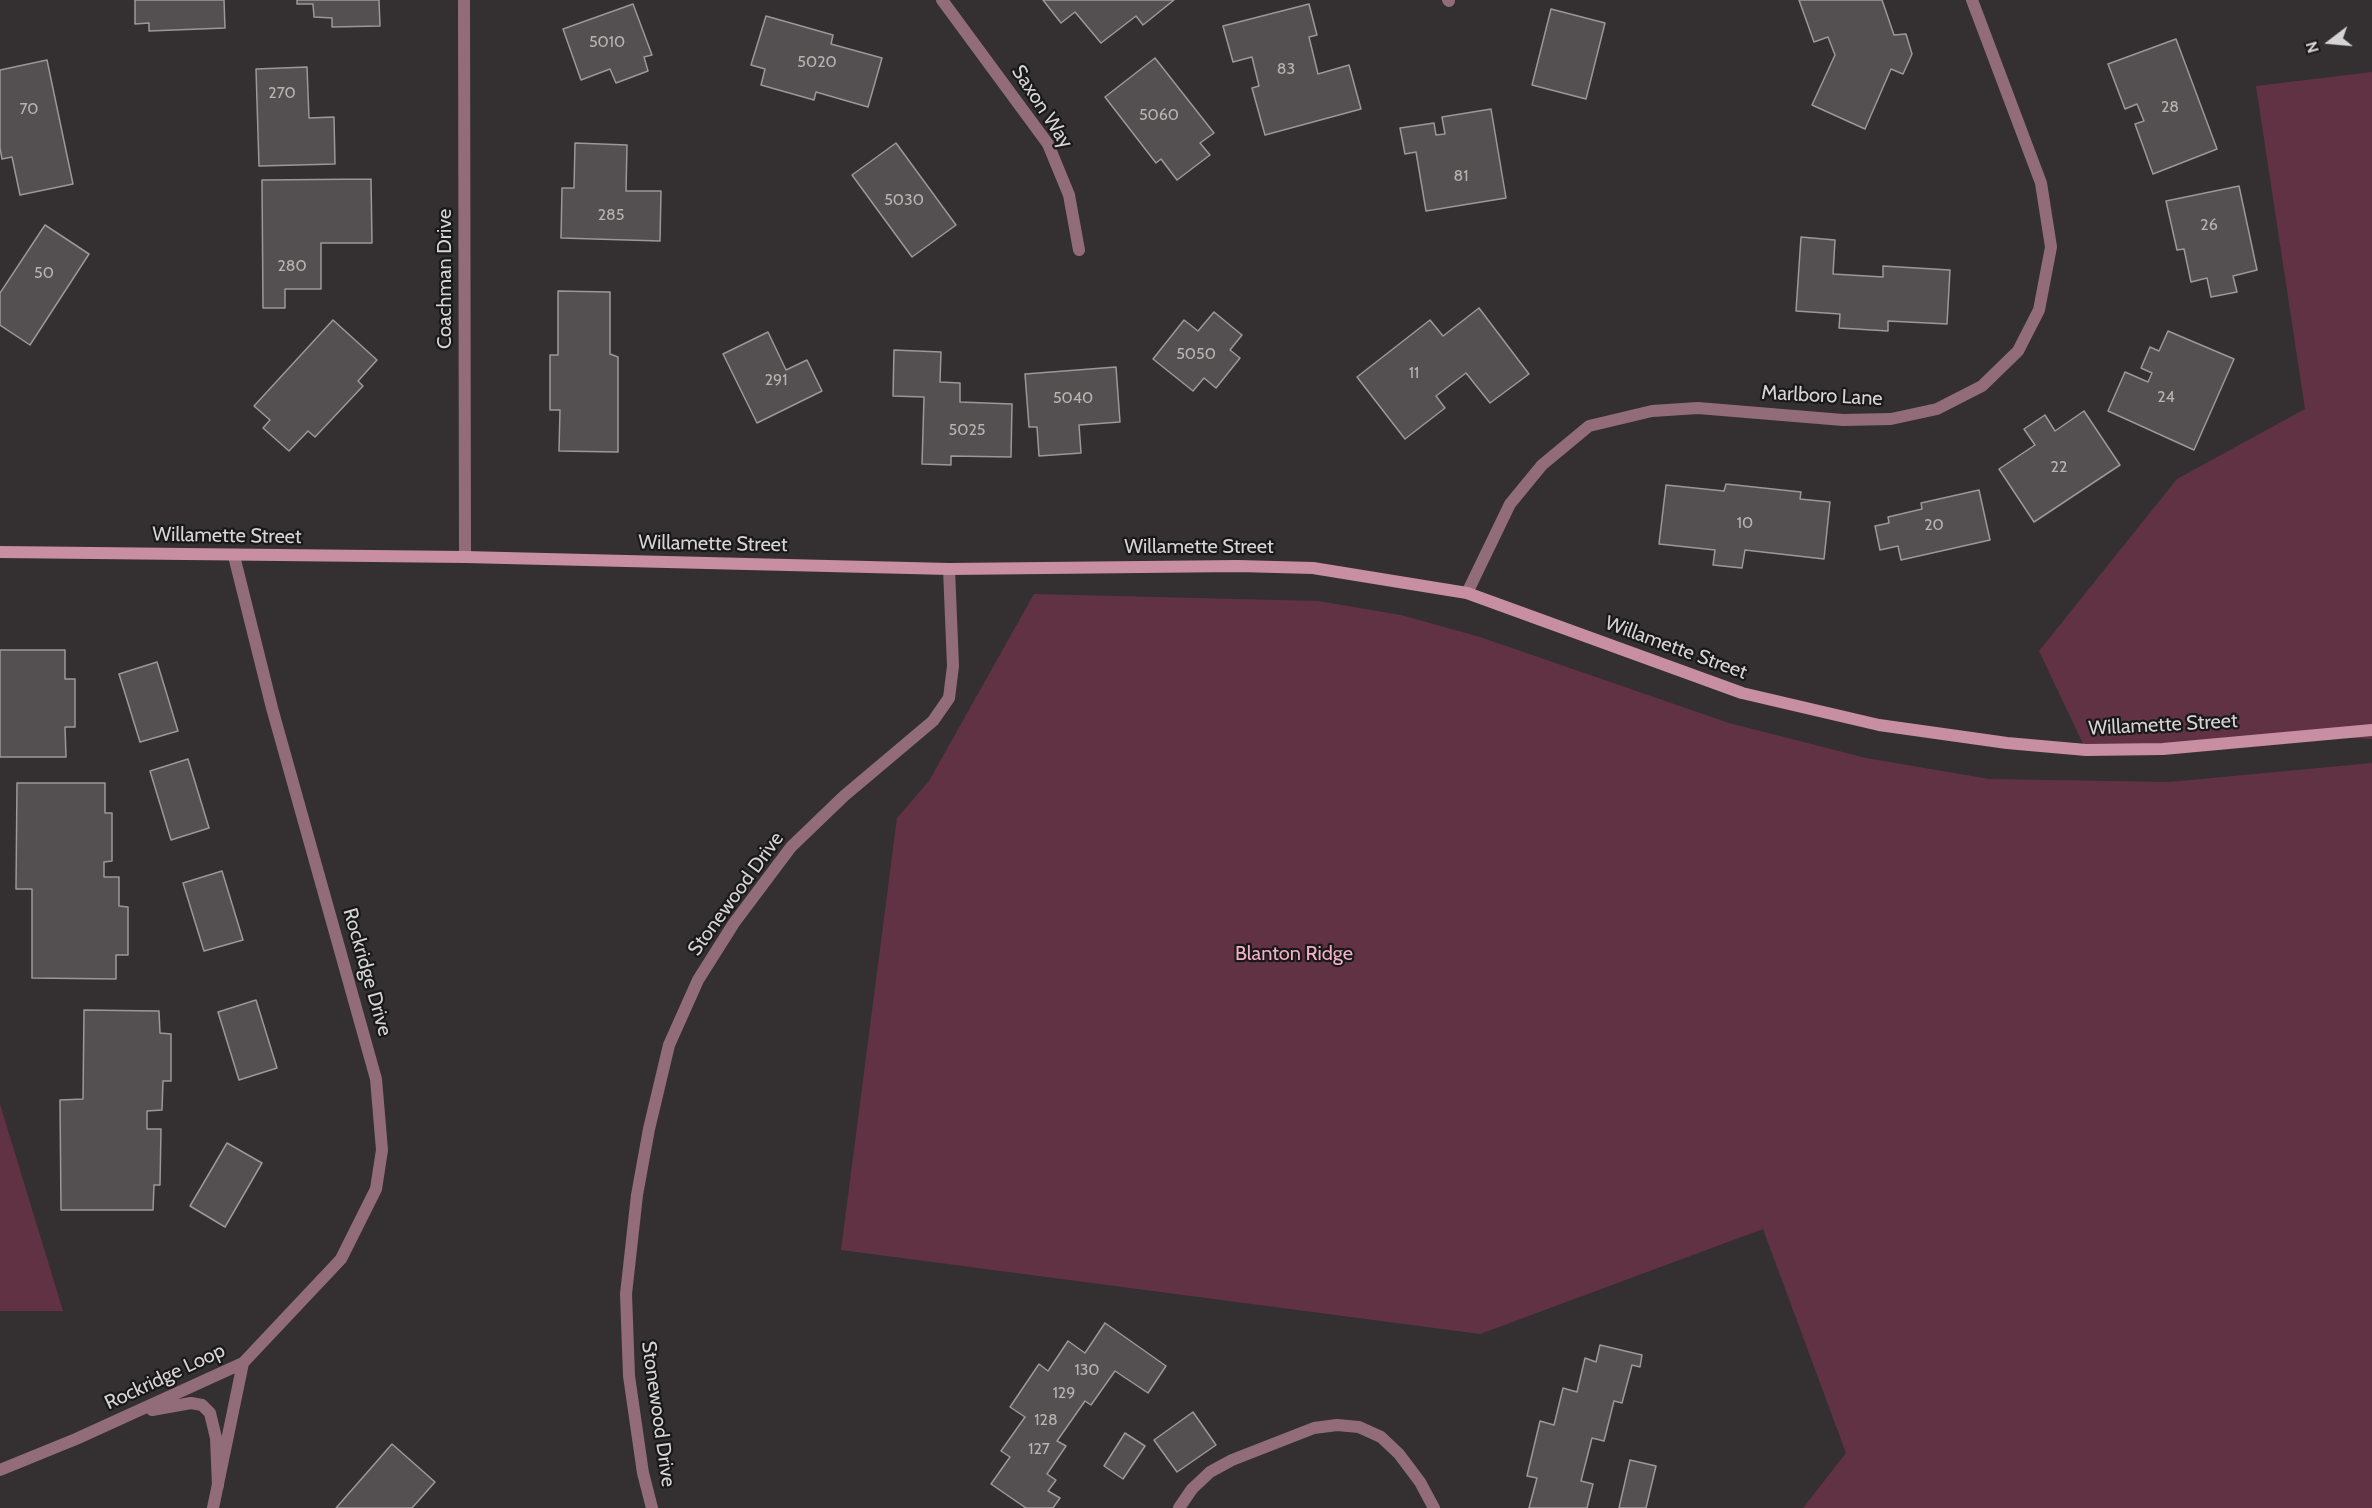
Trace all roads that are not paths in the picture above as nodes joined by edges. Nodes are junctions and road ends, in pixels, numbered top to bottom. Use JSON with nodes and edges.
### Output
{"nodes":[{"id":1,"x":464,"y":0,"type":"edge"},
{"id":2,"x":942,"y":0,"type":"edge"},
{"id":3,"x":1972,"y":0,"type":"edge"},
{"id":4,"x":1078,"y":250,"type":"dead end"},
{"id":5,"x":0,"y":552,"type":"edge"},
{"id":6,"x":234,"y":556,"type":"junction"},
{"id":7,"x":465,"y":558,"type":"junction"},
{"id":8,"x":950,"y":569,"type":"junction"},
{"id":9,"x":1467,"y":593,"type":"junction"},
{"id":10,"x":2372,"y":730,"type":"edge"},
{"id":11,"x":243,"y":1363,"type":"junction"},
{"id":12,"x":130,"y":1414,"type":"junction"},
{"id":13,"x":0,"y":1470,"type":"edge"},
{"id":14,"x":218,"y":1486,"type":"junction"},
{"id":15,"x":213,"y":1508,"type":"edge"},
{"id":16,"x":652,"y":1508,"type":"edge"},
{"id":17,"x":1179,"y":1508,"type":"edge"},
{"id":18,"x":1434,"y":1508,"type":"edge"}],
"edges":[{"from":1,"to":7,"type":"street","name":"Coachman Drive"},
{"from":2,"to":4,"type":"street","name":"Saxon Way"},
{"from":3,"to":9,"type":"street","name":"Marlboro Lane"},
{"from":5,"to":6,"type":"main road","name":"Willamette Street"},
{"from":6,"to":7,"type":"main road","name":"Willamette Street"},
{"from":6,"to":11,"type":"street","name":"Rockridge Drive"},
{"from":7,"to":8,"type":"main road","name":"Willamette Street"},
{"from":8,"to":9,"type":"main road","name":"Willamette Street"},
{"from":8,"to":16,"type":"street","name":"Stonewood Drive"},
{"from":9,"to":10,"type":"main road","name":"Willamette Street"},
{"from":11,"to":12,"type":"street","name":"Rockridge Loop"},
{"from":11,"to":14,"type":"street","name":"Rockridge Loop"},
{"from":12,"to":13,"type":"street","name":"Rockridge Loop"},
{"from":12,"to":14,"type":"street"},
{"from":14,"to":15,"type":"street","name":"Rockridge Loop"},
{"from":17,"to":18,"type":"street"}]}
